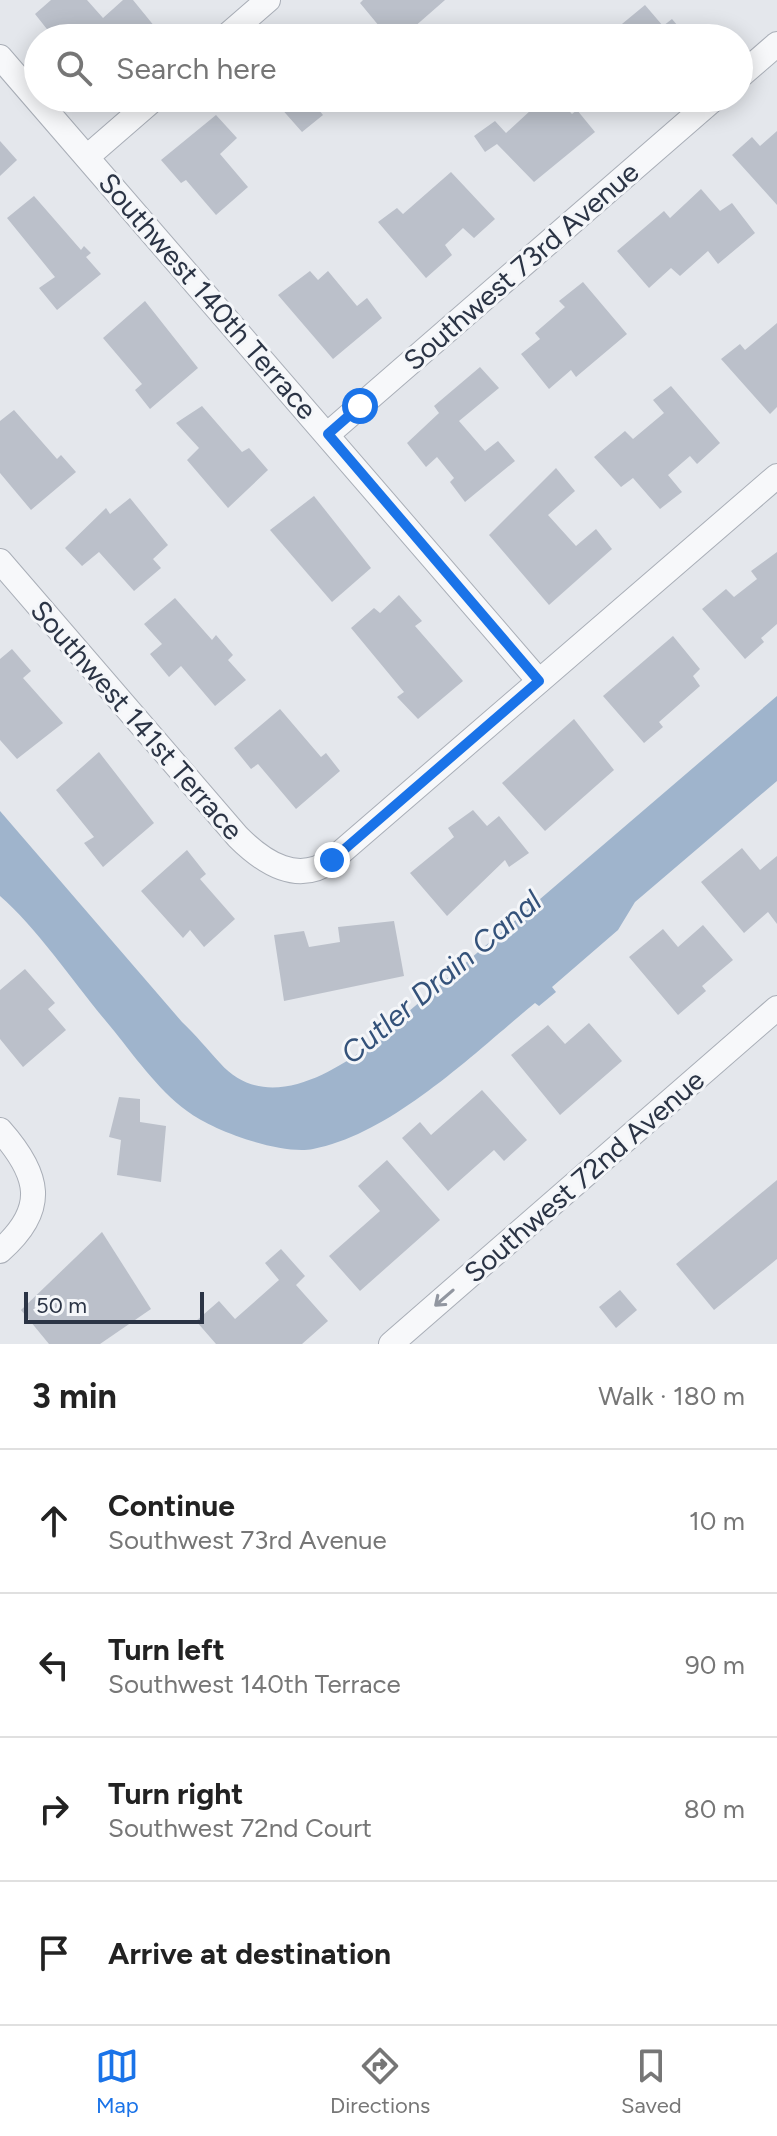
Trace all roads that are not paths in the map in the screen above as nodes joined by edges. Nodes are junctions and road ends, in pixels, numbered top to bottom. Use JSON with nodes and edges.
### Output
{"nodes":[{"id":1,"x":268,"y":0,"type":"edge"},
{"id":2,"x":240,"y":24,"type":"edge"},
{"id":3,"x":777,"y":44,"type":"edge"},
{"id":4,"x":0,"y":57,"type":"edge"},
{"id":5,"x":753,"y":65,"type":"edge"},
{"id":6,"x":24,"y":85,"type":"edge"},
{"id":7,"x":48,"y":112,"type":"edge"},
{"id":8,"x":139,"y":112,"type":"edge"},
{"id":9,"x":699,"y":112,"type":"edge"},
{"id":10,"x":87,"y":157,"type":"junction"},
{"id":11,"x":328,"y":434,"type":"junction"},
{"id":12,"x":777,"y":476,"type":"edge"},
{"id":13,"x":0,"y":561,"type":"edge"},
{"id":14,"x":539,"y":681,"type":"junction"},
{"id":15,"x":777,"y":1008,"type":"edge"},
{"id":16,"x":0,"y":1130,"type":"edge"},
{"id":17,"x":0,"y":1251,"type":"edge"},
{"id":18,"x":391,"y":1344,"type":"edge"}],
"edges":[{"from":1,"to":2,"type":"street"},
{"from":3,"to":5,"type":"street"},
{"from":4,"to":6,"type":"street","name":"Southwest 140th Terrace"},
{"from":7,"to":10,"type":"street","name":"Southwest 140th Terrace"},
{"from":8,"to":10,"type":"street"},
{"from":9,"to":11,"type":"street","name":"Southwest 73rd Avenue"},
{"from":10,"to":11,"type":"street","name":"Southwest 140th Terrace"},
{"from":11,"to":14,"type":"street","name":"Southwest 140th Terrace"},
{"from":12,"to":14,"type":"street"},
{"from":13,"to":14,"type":"street","name":"Southwest 141st Terrace"},
{"from":15,"to":18,"type":"street","name":"Southwest 72nd Avenue","one_way":true},
{"from":16,"to":17,"type":"street"}]}
